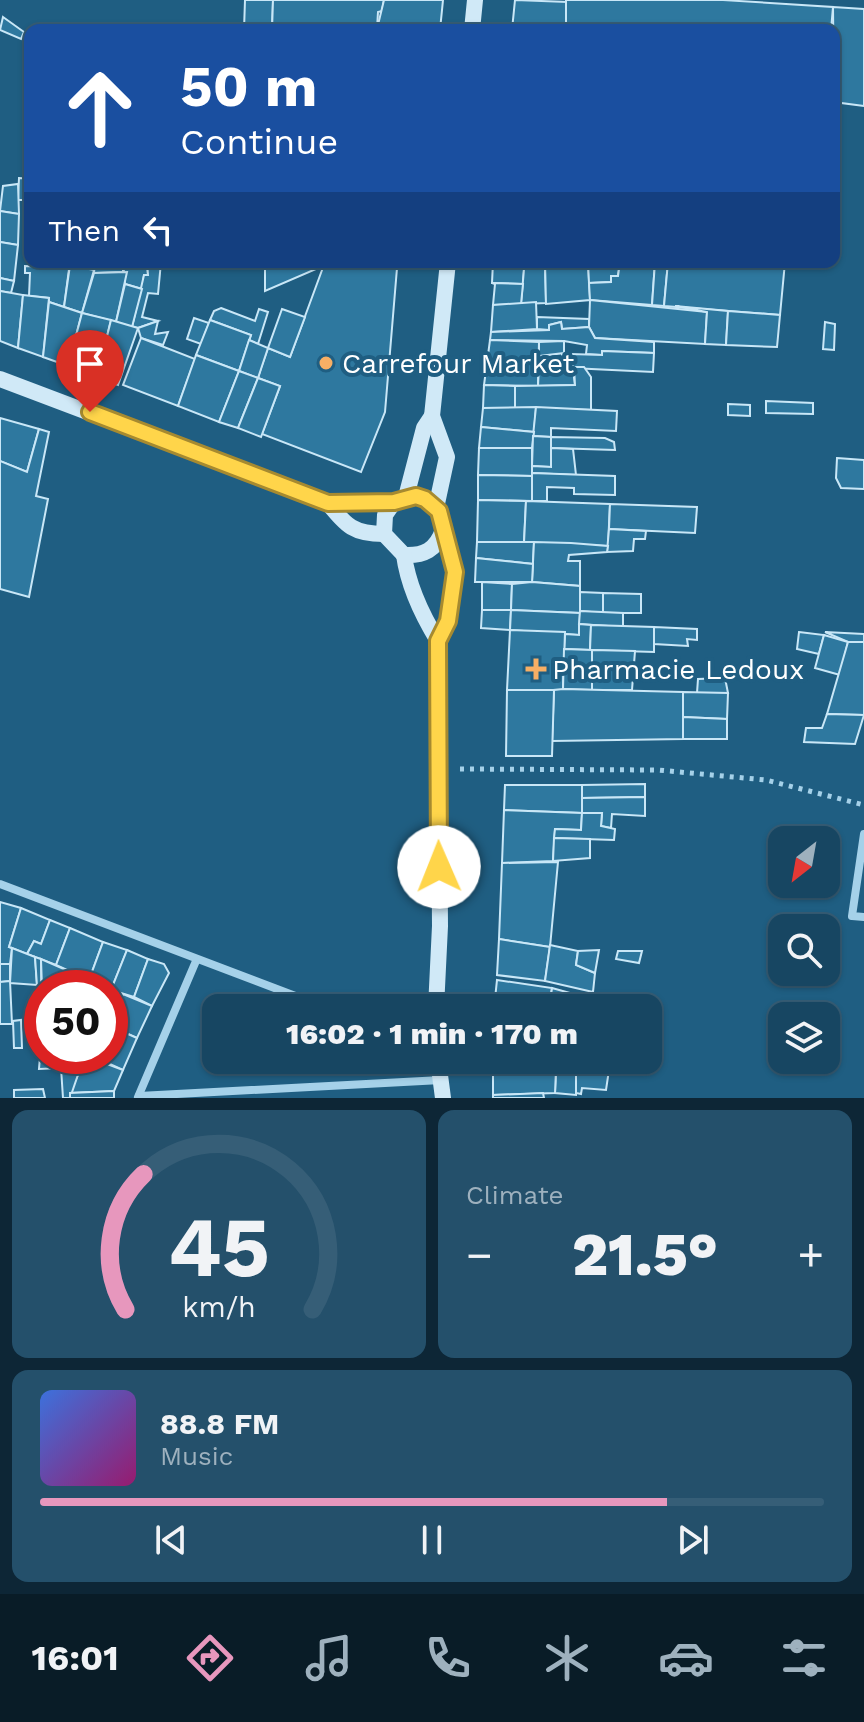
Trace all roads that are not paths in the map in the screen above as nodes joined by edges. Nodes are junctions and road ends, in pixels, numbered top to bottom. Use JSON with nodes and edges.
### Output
{"nodes":[{"id":1,"x":475,"y":0,"type":"edge"},
{"id":2,"x":473,"y":24,"type":"edge"},
{"id":3,"x":447,"y":268,"type":"edge"},
{"id":4,"x":0,"y":379,"type":"edge"},
{"id":5,"x":432,"y":416,"type":"junction"},
{"id":6,"x":400,"y":500,"type":"junction"},
{"id":7,"x":328,"y":503,"type":"junction"},
{"id":8,"x":436,"y":508,"type":"junction"},
{"id":9,"x":443,"y":530,"type":"junction"},
{"id":10,"x":384,"y":534,"type":"junction"},
{"id":11,"x":404,"y":555,"type":"junction"},
{"id":12,"x":438,"y":641,"type":"junction"},
{"id":13,"x":864,"y":834,"type":"edge"},
{"id":14,"x":0,"y":884,"type":"edge"},
{"id":15,"x":864,"y":917,"type":"edge"},
{"id":16,"x":196,"y":961,"type":"junction"},
{"id":17,"x":288,"y":994,"type":"edge"},
{"id":18,"x":437,"y":994,"type":"edge"},
{"id":19,"x":440,"y":1074,"type":"edge"},
{"id":20,"x":441,"y":1080,"type":"junction"},
{"id":21,"x":138,"y":1097,"type":"edge"},
{"id":22,"x":443,"y":1098,"type":"edge"}],
"edges":[{"from":1,"to":2,"type":"main road"},
{"from":3,"to":5,"type":"main road"},
{"from":4,"to":7,"type":"main road"},
{"from":5,"to":6,"type":"main road"},
{"from":5,"to":8,"type":"main road"},
{"from":6,"to":7,"type":"main road"},
{"from":6,"to":8,"type":"main road"},
{"from":6,"to":10,"type":"main road"},
{"from":7,"to":10,"type":"main road"},
{"from":8,"to":9,"type":"main road"},
{"from":9,"to":11,"type":"main road"},
{"from":9,"to":12,"type":"main road"},
{"from":10,"to":11,"type":"main road"},
{"from":11,"to":12,"type":"main road"},
{"from":12,"to":18,"type":"main road"},
{"from":13,"to":15,"type":"street"},
{"from":14,"to":16,"type":"street"},
{"from":16,"to":17,"type":"street"},
{"from":16,"to":21,"type":"street"},
{"from":19,"to":20,"type":"main road"},
{"from":20,"to":21,"type":"street"},
{"from":20,"to":22,"type":"main road"}]}
